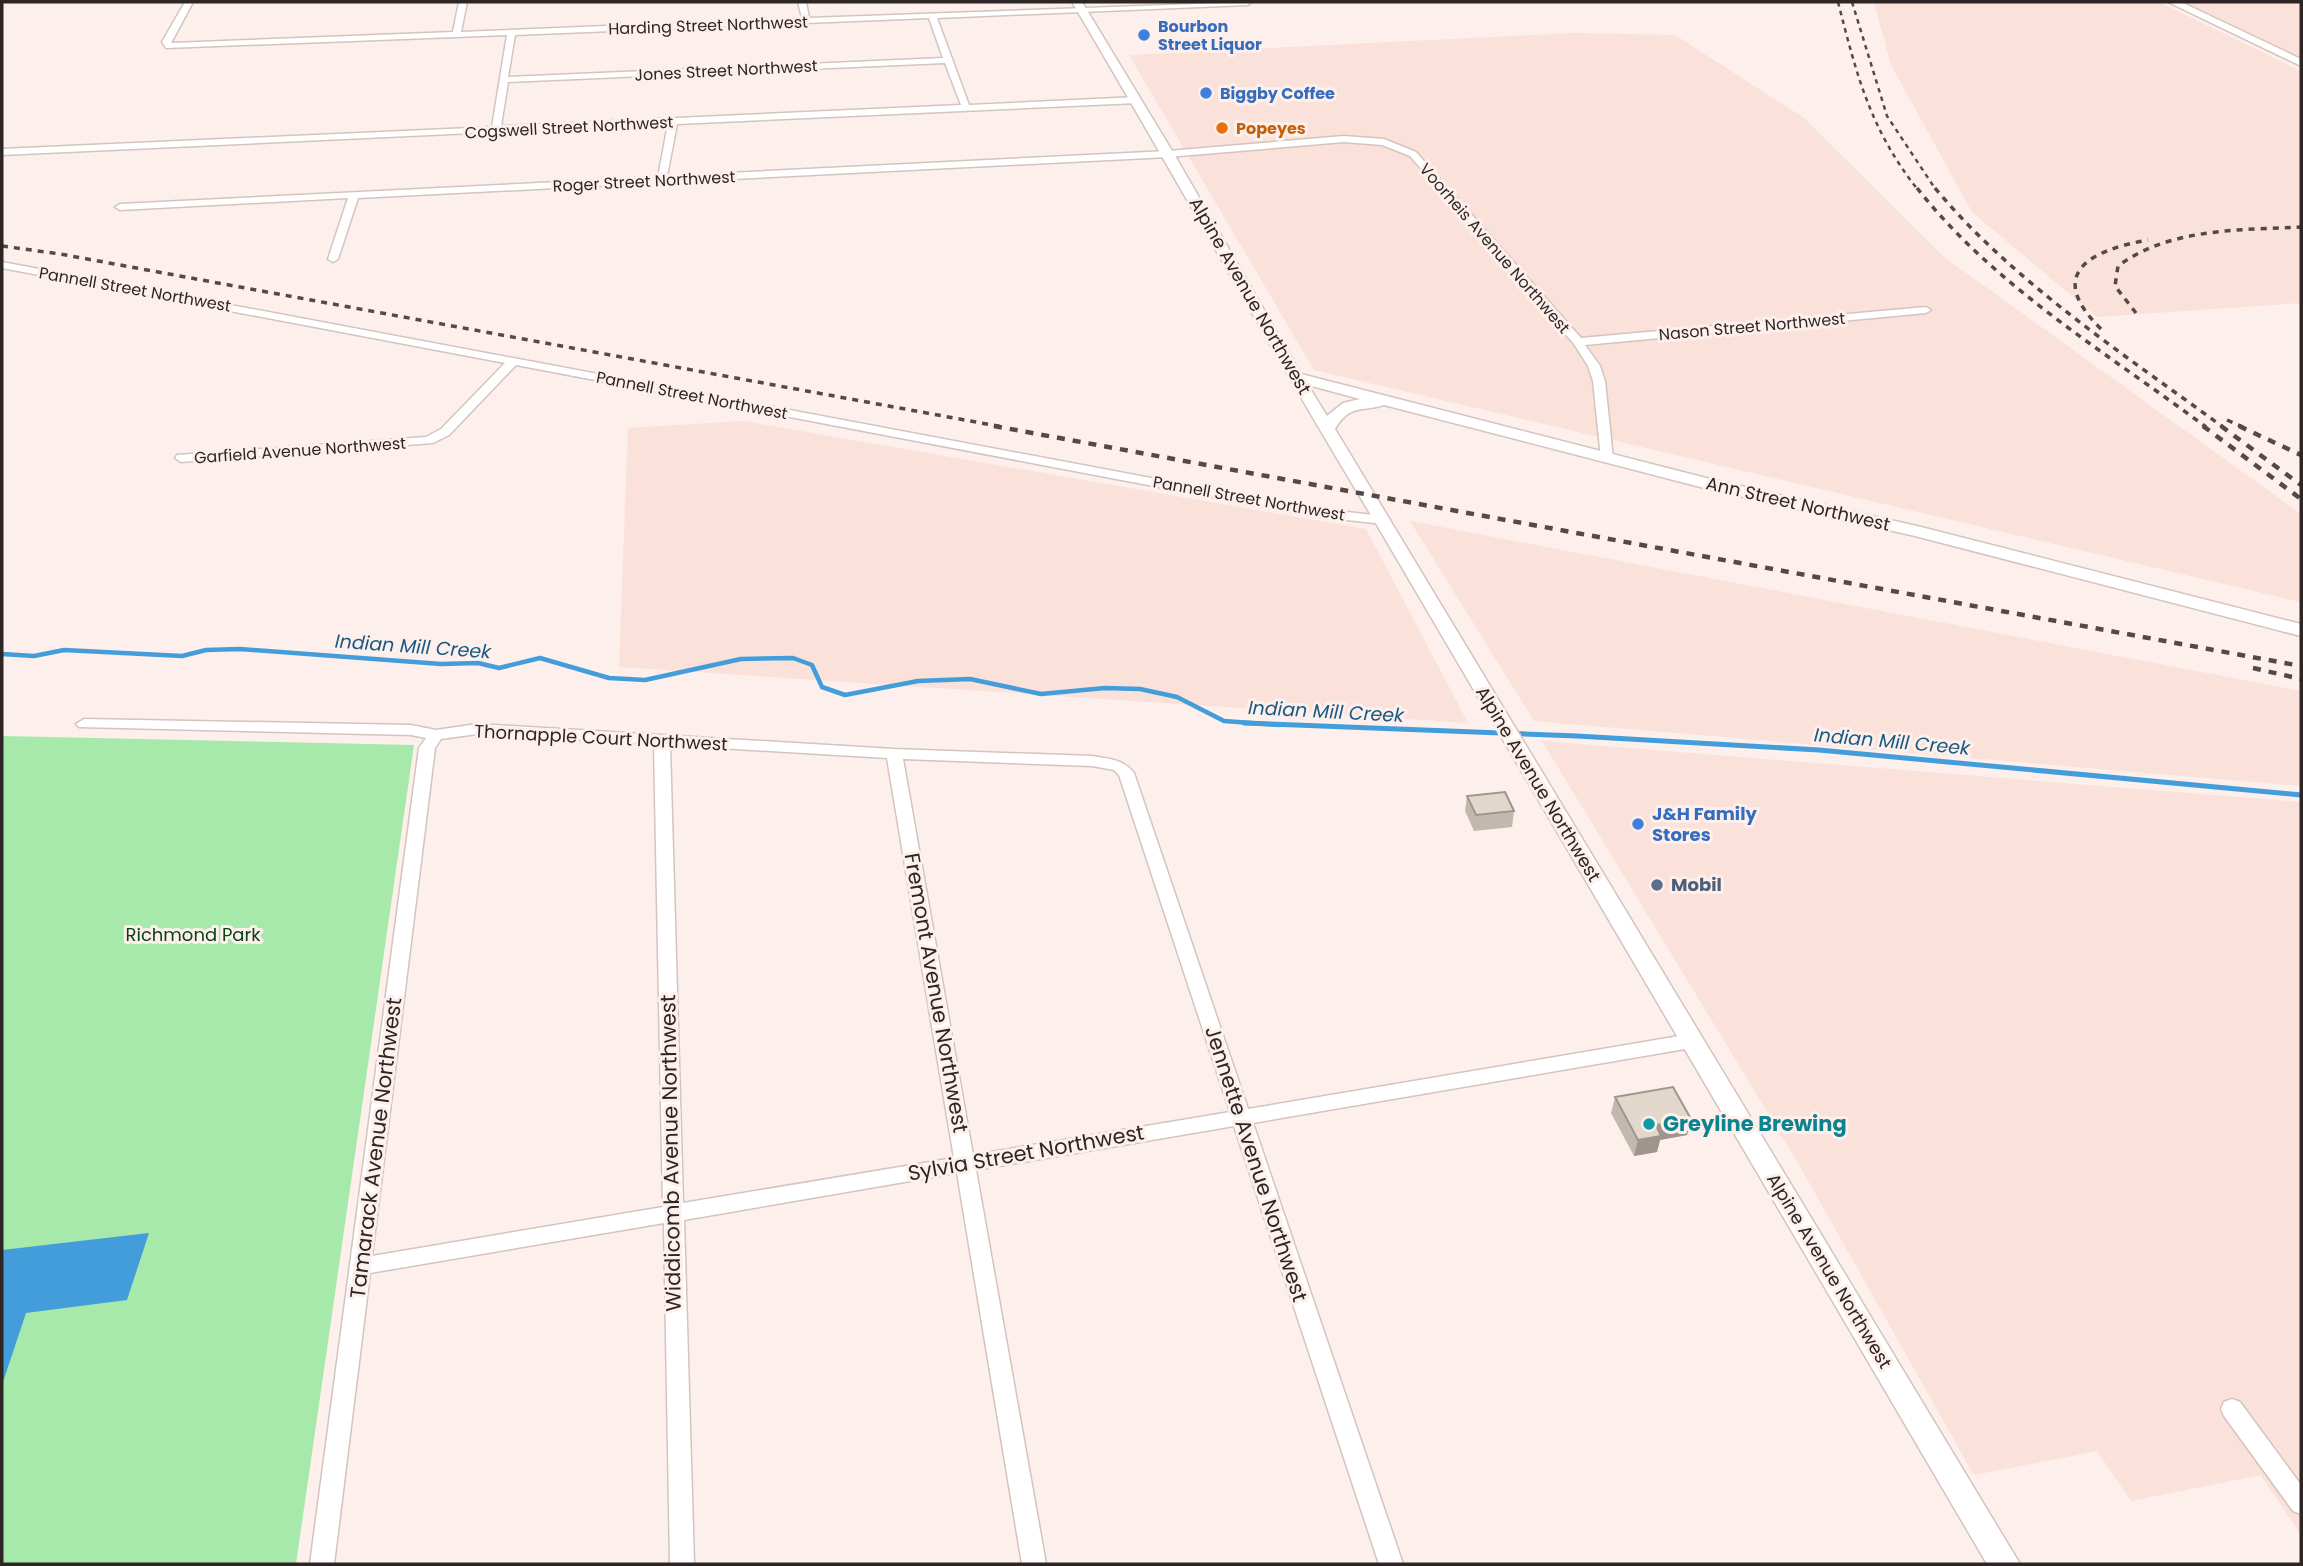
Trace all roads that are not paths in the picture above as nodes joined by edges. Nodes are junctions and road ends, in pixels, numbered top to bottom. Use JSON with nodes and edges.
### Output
{"nodes":[{"id":1,"x":189,"y":2,"type":"edge"},
{"id":2,"x":463,"y":2,"type":"edge"},
{"id":3,"x":802,"y":2,"type":"edge"},
{"id":4,"x":2173,"y":2,"type":"edge"},
{"id":5,"x":1248,"y":3,"type":"edge"},
{"id":6,"x":1080,"y":6,"type":"edge"},
{"id":7,"x":932,"y":16,"type":"junction"},
{"id":8,"x":806,"y":21,"type":"junction"},
{"id":9,"x":511,"y":33,"type":"junction"},
{"id":10,"x":456,"y":36,"type":"junction"},
{"id":11,"x":948,"y":60,"type":"junction"},
{"id":12,"x":2301,"y":63,"type":"edge"},
{"id":13,"x":503,"y":80,"type":"junction"},
{"id":14,"x":1137,"y":100,"type":"junction"},
{"id":15,"x":966,"y":108,"type":"junction"},
{"id":16,"x":673,"y":122,"type":"junction"},
{"id":17,"x":496,"y":131,"type":"junction"},
{"id":18,"x":2,"y":152,"type":"edge"},
{"id":19,"x":1168,"y":154,"type":"junction"},
{"id":20,"x":662,"y":180,"type":"junction"},
{"id":21,"x":354,"y":195,"type":"junction"},
{"id":22,"x":120,"y":207,"type":"dead end"},
{"id":23,"x":333,"y":259,"type":"dead end"},
{"id":24,"x":2,"y":265,"type":"edge"},
{"id":25,"x":1926,"y":310,"type":"dead end"},
{"id":26,"x":1578,"y":342,"type":"junction"},
{"id":27,"x":514,"y":361,"type":"junction"},
{"id":28,"x":1295,"y":377,"type":"junction"},
{"id":29,"x":1404,"y":405,"type":"junction"},
{"id":30,"x":1328,"y":428,"type":"junction"},
{"id":31,"x":181,"y":458,"type":"dead end"},
{"id":32,"x":1607,"y":458,"type":"junction"},
{"id":33,"x":1383,"y":520,"type":"junction"},
{"id":34,"x":2301,"y":630,"type":"edge"},
{"id":35,"x":84,"y":724,"type":"dead end"},
{"id":36,"x":436,"y":735,"type":"junction"},
{"id":37,"x":662,"y":741,"type":"junction"},
{"id":38,"x":894,"y":754,"type":"junction"},
{"id":39,"x":1119,"y":766,"type":"joint"},
{"id":40,"x":1691,"y":1041,"type":"junction"},
{"id":41,"x":1240,"y":1117,"type":"junction"},
{"id":42,"x":966,"y":1163,"type":"junction"},
{"id":43,"x":672,"y":1213,"type":"junction"},
{"id":44,"x":361,"y":1266,"type":"junction"},
{"id":45,"x":2232,"y":1409,"type":"dead end"},
{"id":46,"x":2301,"y":1503,"type":"edge"},
{"id":47,"x":323,"y":1564,"type":"edge"},
{"id":48,"x":682,"y":1564,"type":"edge"},
{"id":49,"x":1034,"y":1564,"type":"edge"},
{"id":50,"x":1391,"y":1564,"type":"edge"},
{"id":51,"x":2004,"y":1564,"type":"edge"}],
"edges":[{"from":1,"to":10,"type":"street","name":"Harding Street Northwest"},
{"from":2,"to":10,"type":"street"},
{"from":3,"to":8,"type":"street"},
{"from":4,"to":12,"type":"main road"},
{"from":5,"to":6,"type":"street","name":"Harding Street Northwest"},
{"from":6,"to":7,"type":"street","name":"Harding Street Northwest"},
{"from":6,"to":14,"type":"main road","name":"Alpine Avenue Northwest"},
{"from":7,"to":8,"type":"street","name":"Harding Street Northwest"},
{"from":7,"to":11,"type":"street"},
{"from":8,"to":9,"type":"street","name":"Harding Street Northwest"},
{"from":9,"to":10,"type":"street","name":"Harding Street Northwest"},
{"from":9,"to":13,"type":"street"},
{"from":11,"to":13,"type":"street","name":"Jones Street Northwest"},
{"from":11,"to":15,"type":"street"},
{"from":13,"to":17,"type":"street"},
{"from":14,"to":15,"type":"street","name":"Cogswell Street Northwest"},
{"from":14,"to":19,"type":"main road","name":"Alpine Avenue Northwest"},
{"from":15,"to":16,"type":"street","name":"Cogswell Street Northwest"},
{"from":16,"to":17,"type":"street","name":"Cogswell Street Northwest"},
{"from":16,"to":20,"type":"street"},
{"from":17,"to":18,"type":"street","name":"Cogswell Street Northwest"},
{"from":19,"to":20,"type":"street","name":"Roger Street Northwest"},
{"from":19,"to":26,"type":"street","name":"Voorheis Avenue Northwest"},
{"from":19,"to":28,"type":"main road","name":"Alpine Avenue Northwest"},
{"from":20,"to":21,"type":"street","name":"Roger Street Northwest"},
{"from":21,"to":22,"type":"street","name":"Roger Street Northwest"},
{"from":21,"to":23,"type":"street"},
{"from":24,"to":27,"type":"street","name":"Pannell Street Northwest"},
{"from":25,"to":26,"type":"street","name":"Nason Street Northwest"},
{"from":26,"to":32,"type":"street","name":"Voorheis Avenue Northwest"},
{"from":27,"to":31,"type":"street","name":"Garfield Avenue Northwest"},
{"from":27,"to":33,"type":"street","name":"Pannell Street Northwest"},
{"from":28,"to":29,"type":"main road","name":"Ann Street Northwest"},
{"from":28,"to":30,"type":"main road","name":"Alpine Avenue Northwest"},
{"from":29,"to":30,"type":"main road"},
{"from":29,"to":32,"type":"main road","name":"Ann Street Northwest"},
{"from":30,"to":33,"type":"main road","name":"Alpine Avenue Northwest"},
{"from":32,"to":34,"type":"main road","name":"Ann Street Northwest"},
{"from":33,"to":40,"type":"main road","name":"Alpine Avenue Northwest"},
{"from":35,"to":36,"type":"street","name":"Thornapple Court Northwest"},
{"from":36,"to":37,"type":"street","name":"Thornapple Court Northwest"},
{"from":36,"to":44,"type":"street","name":"Tamarack Avenue Northwest"},
{"from":37,"to":38,"type":"street","name":"Thornapple Court Northwest"},
{"from":37,"to":43,"type":"street","name":"Widdicomb Avenue Northwest"},
{"from":38,"to":39,"type":"street","name":"Thornapple Court Northwest"},
{"from":38,"to":42,"type":"street","name":"Fremont Avenue Northwest"},
{"from":39,"to":41,"type":"street","name":"Jennette Avenue Northwest"},
{"from":40,"to":41,"type":"street","name":"Sylvia Street Northwest"},
{"from":40,"to":51,"type":"main road","name":"Alpine Avenue Northwest"},
{"from":41,"to":42,"type":"street","name":"Sylvia Street Northwest"},
{"from":41,"to":50,"type":"street","name":"Jennette Avenue Northwest"},
{"from":42,"to":43,"type":"street","name":"Sylvia Street Northwest"},
{"from":42,"to":49,"type":"street","name":"Fremont Avenue Northwest"},
{"from":43,"to":44,"type":"street","name":"Sylvia Street Northwest"},
{"from":43,"to":48,"type":"street","name":"Widdicomb Avenue Northwest"},
{"from":44,"to":47,"type":"street","name":"Tamarack Avenue Northwest"},
{"from":45,"to":46,"type":"street"}]}
